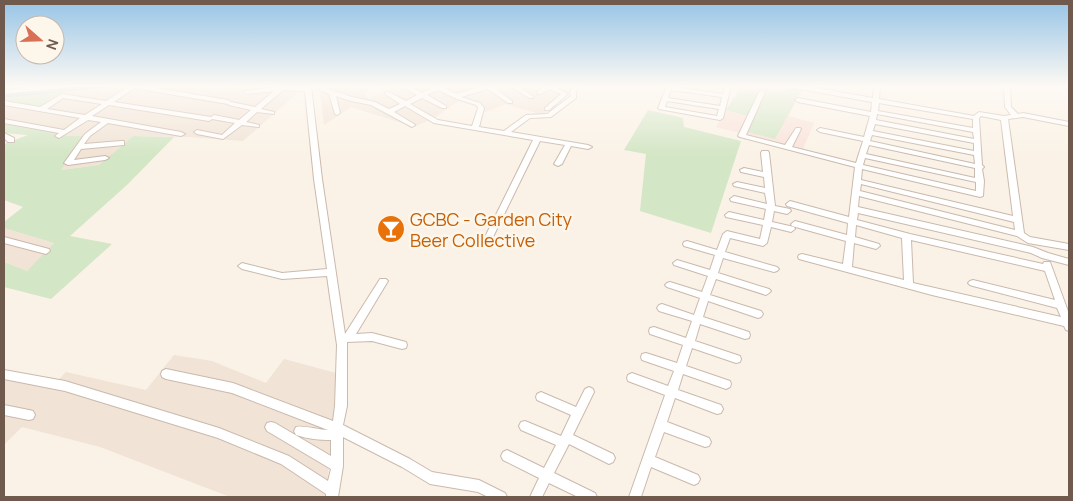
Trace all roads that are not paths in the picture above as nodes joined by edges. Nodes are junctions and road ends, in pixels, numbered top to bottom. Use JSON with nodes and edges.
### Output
{"nodes":[{"id":1,"x":37,"y":109,"type":"edge"},
{"id":2,"x":99,"y":109,"type":"edge"},
{"id":3,"x":152,"y":109,"type":"edge"},
{"id":4,"x":310,"y":109,"type":"edge"},
{"id":5,"x":336,"y":109,"type":"edge"},
{"id":6,"x":384,"y":109,"type":"edge"},
{"id":7,"x":394,"y":109,"type":"edge"},
{"id":8,"x":414,"y":109,"type":"edge"},
{"id":9,"x":481,"y":109,"type":"edge"},
{"id":10,"x":558,"y":109,"type":"edge"},
{"id":11,"x":669,"y":109,"type":"edge"},
{"id":12,"x":723,"y":109,"type":"edge"},
{"id":13,"x":754,"y":109,"type":"edge"},
{"id":14,"x":843,"y":109,"type":"edge"},
{"id":15,"x":875,"y":109,"type":"edge"},
{"id":16,"x":926,"y":109,"type":"edge"},
{"id":17,"x":1010,"y":109,"type":"edge"},
{"id":18,"x":40,"y":110,"type":"joint"},
{"id":19,"x":256,"y":110,"type":"joint"},
{"id":20,"x":389,"y":112,"type":"junction"},
{"id":21,"x":272,"y":113,"type":"dead end"},
{"id":22,"x":337,"y":113,"type":"dead end"},
{"id":23,"x":874,"y":116,"type":"junction"},
{"id":24,"x":1016,"y":116,"type":"junction"},
{"id":25,"x":86,"y":118,"type":"junction"},
{"id":26,"x":976,"y":118,"type":"junction"},
{"id":27,"x":1004,"y":118,"type":"junction"},
{"id":28,"x":4,"y":121,"type":"edge"},
{"id":29,"x":107,"y":121,"type":"junction"},
{"id":30,"x":240,"y":122,"type":"junction"},
{"id":31,"x":1069,"y":124,"type":"edge"},
{"id":32,"x":412,"y":125,"type":"dead end"},
{"id":33,"x":257,"y":126,"type":"dead end"},
{"id":34,"x":475,"y":128,"type":"junction"},
{"id":35,"x":798,"y":129,"type":"dead end"},
{"id":36,"x":820,"y":130,"type":"dead end"},
{"id":37,"x":977,"y":131,"type":"junction"},
{"id":38,"x":197,"y":132,"type":"dead end"},
{"id":39,"x":744,"y":132,"type":"junction"},
{"id":40,"x":869,"y":132,"type":"junction"},
{"id":41,"x":61,"y":134,"type":"joint"},
{"id":42,"x":181,"y":134,"type":"dead end"},
{"id":43,"x":504,"y":134,"type":"junction"},
{"id":44,"x":4,"y":135,"type":"edge"},
{"id":45,"x":11,"y":140,"type":"dead end"},
{"id":46,"x":537,"y":140,"type":"junction"},
{"id":47,"x":866,"y":141,"type":"junction"},
{"id":48,"x":978,"y":142,"type":"junction"},
{"id":49,"x":121,"y":143,"type":"dead end"},
{"id":50,"x":569,"y":144,"type":"junction"},
{"id":51,"x":790,"y":145,"type":"junction"},
{"id":52,"x":79,"y":147,"type":"junction"},
{"id":53,"x":588,"y":147,"type":"dead end"},
{"id":54,"x":801,"y":148,"type":"dead end"},
{"id":55,"x":765,"y":153,"type":"dead end"},
{"id":56,"x":978,"y":154,"type":"junction"},
{"id":57,"x":862,"y":155,"type":"junction"},
{"id":58,"x":105,"y":158,"type":"dead end"},
{"id":59,"x":558,"y":164,"type":"dead end"},
{"id":60,"x":859,"y":166,"type":"junction"},
{"id":61,"x":980,"y":167,"type":"junction"},
{"id":62,"x":744,"y":170,"type":"dead end"},
{"id":63,"x":768,"y":175,"type":"junction"},
{"id":64,"x":857,"y":181,"type":"junction"},
{"id":65,"x":980,"y":181,"type":"junction"},
{"id":66,"x":737,"y":184,"type":"dead end"},
{"id":67,"x":769,"y":191,"type":"junction"},
{"id":68,"x":856,"y":193,"type":"junction"},
{"id":69,"x":734,"y":199,"type":"dead end"},
{"id":70,"x":771,"y":207,"type":"junction"},
{"id":71,"x":853,"y":209,"type":"junction"},
{"id":72,"x":729,"y":214,"type":"dead end"},
{"id":73,"x":852,"y":220,"type":"junction"},
{"id":74,"x":1017,"y":220,"type":"junction"},
{"id":75,"x":767,"y":224,"type":"junction"},
{"id":76,"x":928,"y":226,"type":"junction"},
{"id":77,"x":1020,"y":234,"type":"junction"},
{"id":78,"x":906,"y":236,"type":"junction"},
{"id":79,"x":850,"y":239,"type":"junction"},
{"id":80,"x":4,"y":240,"type":"edge"},
{"id":81,"x":487,"y":241,"type":"dead end"},
{"id":82,"x":930,"y":242,"type":"junction"},
{"id":83,"x":687,"y":244,"type":"dead end"},
{"id":84,"x":876,"y":246,"type":"dead end"},
{"id":85,"x":1069,"y":248,"type":"edge"},
{"id":86,"x":46,"y":251,"type":"dead end"},
{"id":87,"x":720,"y":254,"type":"junction"},
{"id":88,"x":802,"y":256,"type":"dead end"},
{"id":89,"x":1045,"y":256,"type":"junction"},
{"id":90,"x":1069,"y":262,"type":"edge"},
{"id":91,"x":677,"y":264,"type":"dead end"},
{"id":92,"x":242,"y":266,"type":"dead end"},
{"id":93,"x":847,"y":268,"type":"junction"},
{"id":94,"x":774,"y":269,"type":"dead end"},
{"id":95,"x":1049,"y":269,"type":"junction"},
{"id":96,"x":332,"y":272,"type":"junction"},
{"id":97,"x":713,"y":274,"type":"junction"},
{"id":98,"x":384,"y":281,"type":"dead end"},
{"id":99,"x":973,"y":282,"type":"dead end"},
{"id":100,"x":670,"y":285,"type":"dead end"},
{"id":101,"x":909,"y":285,"type":"junction"},
{"id":102,"x":766,"y":291,"type":"dead end"},
{"id":103,"x":705,"y":296,"type":"junction"},
{"id":104,"x":1062,"y":305,"type":"junction"},
{"id":105,"x":662,"y":308,"type":"dead end"},
{"id":106,"x":758,"y":314,"type":"dead end"},
{"id":107,"x":697,"y":320,"type":"junction"},
{"id":108,"x":1068,"y":321,"type":"edge"},
{"id":109,"x":654,"y":331,"type":"dead end"},
{"id":110,"x":745,"y":335,"type":"dead end"},
{"id":111,"x":345,"y":338,"type":"junction"},
{"id":112,"x":689,"y":343,"type":"junction"},
{"id":113,"x":402,"y":345,"type":"dead end"},
{"id":114,"x":646,"y":356,"type":"dead end"},
{"id":115,"x":736,"y":359,"type":"dead end"},
{"id":116,"x":680,"y":368,"type":"junction"},
{"id":117,"x":166,"y":374,"type":"dead end"},
{"id":118,"x":4,"y":375,"type":"edge"},
{"id":119,"x":632,"y":378,"type":"dead end"},
{"id":120,"x":726,"y":384,"type":"dead end"},
{"id":121,"x":589,"y":392,"type":"dead end"},
{"id":122,"x":672,"y":392,"type":"junction"},
{"id":123,"x":541,"y":397,"type":"dead end"},
{"id":124,"x":717,"y":409,"type":"dead end"},
{"id":125,"x":4,"y":410,"type":"edge"},
{"id":126,"x":578,"y":413,"type":"junction"},
{"id":127,"x":29,"y":415,"type":"dead end"},
{"id":128,"x":660,"y":425,"type":"junction"},
{"id":129,"x":525,"y":426,"type":"dead end"},
{"id":130,"x":271,"y":427,"type":"dead end"},
{"id":131,"x":300,"y":431,"type":"dead end"},
{"id":132,"x":337,"y":431,"type":"junction"},
{"id":133,"x":565,"y":440,"type":"junction"},
{"id":134,"x":705,"y":442,"type":"dead end"},
{"id":135,"x":507,"y":456,"type":"dead end"},
{"id":136,"x":609,"y":458,"type":"dead end"},
{"id":137,"x":648,"y":460,"type":"junction"},
{"id":138,"x":337,"y":466,"type":"junction"},
{"id":139,"x":547,"y":476,"type":"junction"},
{"id":140,"x":694,"y":479,"type":"dead end"},
{"id":141,"x":333,"y":494,"type":"edge"},
{"id":142,"x":502,"y":497,"type":"edge"},
{"id":143,"x":536,"y":497,"type":"edge"},
{"id":144,"x":591,"y":497,"type":"edge"},
{"id":145,"x":634,"y":497,"type":"edge"}],
"edges":[{"from":1,"to":18,"type":"street"},
{"from":2,"to":25,"type":"street"},
{"from":3,"to":30,"type":"street"},
{"from":4,"to":96,"type":"street"},
{"from":5,"to":22,"type":"street"},
{"from":6,"to":20,"type":"street"},
{"from":7,"to":20,"type":"street"},
{"from":8,"to":34,"type":"street"},
{"from":9,"to":34,"type":"street"},
{"from":10,"to":43,"type":"street"},
{"from":11,"to":12,"type":"street"},
{"from":13,"to":39,"type":"street"},
{"from":14,"to":23,"type":"street"},
{"from":15,"to":23,"type":"street"},
{"from":16,"to":26,"type":"street"},
{"from":17,"to":24,"type":"street"},
{"from":18,"to":25,"type":"street"},
{"from":19,"to":21,"type":"street"},
{"from":19,"to":30,"type":"street"},
{"from":20,"to":32,"type":"street"},
{"from":23,"to":37,"type":"street"},
{"from":23,"to":40,"type":"street"},
{"from":23,"to":48,"type":"street"},
{"from":24,"to":27,"type":"street"},
{"from":24,"to":31,"type":"street"},
{"from":25,"to":29,"type":"street"},
{"from":25,"to":41,"type":"street"},
{"from":26,"to":27,"type":"street"},
{"from":26,"to":37,"type":"street"},
{"from":27,"to":74,"type":"street"},
{"from":28,"to":41,"type":"street"},
{"from":29,"to":42,"type":"street"},
{"from":29,"to":52,"type":"street"},
{"from":30,"to":33,"type":"street"},
{"from":30,"to":38,"type":"street"},
{"from":34,"to":43,"type":"street"},
{"from":35,"to":51,"type":"street"},
{"from":36,"to":47,"type":"street"},
{"from":37,"to":48,"type":"street"},
{"from":39,"to":51,"type":"street"},
{"from":39,"to":60,"type":"street"},
{"from":40,"to":47,"type":"street"},
{"from":40,"to":56,"type":"street"},
{"from":43,"to":46,"type":"street"},
{"from":44,"to":45,"type":"street"},
{"from":46,"to":50,"type":"street"},
{"from":46,"to":81,"type":"street"},
{"from":47,"to":57,"type":"street"},
{"from":47,"to":61,"type":"street"},
{"from":48,"to":56,"type":"street"},
{"from":49,"to":52,"type":"street"},
{"from":50,"to":53,"type":"street"},
{"from":50,"to":59,"type":"street"},
{"from":51,"to":54,"type":"street"},
{"from":52,"to":58,"type":"street"},
{"from":55,"to":63,"type":"street"},
{"from":56,"to":61,"type":"street"},
{"from":57,"to":60,"type":"street"},
{"from":57,"to":65,"type":"street"},
{"from":60,"to":64,"type":"street"},
{"from":60,"to":65,"type":"street"},
{"from":61,"to":65,"type":"street"},
{"from":62,"to":63,"type":"street"},
{"from":63,"to":67,"type":"street"},
{"from":64,"to":68,"type":"street"},
{"from":64,"to":74,"type":"street"},
{"from":66,"to":67,"type":"street"},
{"from":67,"to":70,"type":"street"},
{"from":68,"to":71,"type":"street"},
{"from":68,"to":77,"type":"street"},
{"from":69,"to":70,"type":"street"},
{"from":70,"to":73,"type":"street"},
{"from":70,"to":75,"type":"street"},
{"from":71,"to":73,"type":"street"},
{"from":71,"to":76,"type":"street"},
{"from":72,"to":75,"type":"street"},
{"from":73,"to":78,"type":"street"},
{"from":73,"to":79,"type":"street"},
{"from":74,"to":77,"type":"street"},
{"from":75,"to":79,"type":"street"},
{"from":75,"to":87,"type":"street"},
{"from":76,"to":82,"type":"street"},
{"from":76,"to":89,"type":"street"},
{"from":77,"to":85,"type":"street"},
{"from":78,"to":82,"type":"street"},
{"from":78,"to":101,"type":"street"},
{"from":79,"to":84,"type":"street"},
{"from":79,"to":93,"type":"street"},
{"from":80,"to":86,"type":"street"},
{"from":82,"to":95,"type":"street"},
{"from":83,"to":87,"type":"street"},
{"from":87,"to":94,"type":"street"},
{"from":87,"to":97,"type":"street"},
{"from":88,"to":93,"type":"street"},
{"from":89,"to":90,"type":"street"},
{"from":89,"to":95,"type":"street"},
{"from":91,"to":97,"type":"street"},
{"from":92,"to":96,"type":"street"},
{"from":93,"to":101,"type":"street"},
{"from":95,"to":104,"type":"street"},
{"from":96,"to":111,"type":"street"},
{"from":97,"to":102,"type":"street"},
{"from":97,"to":103,"type":"street"},
{"from":98,"to":111,"type":"street"},
{"from":99,"to":104,"type":"street"},
{"from":100,"to":103,"type":"street"},
{"from":101,"to":108,"type":"street"},
{"from":103,"to":106,"type":"street"},
{"from":103,"to":107,"type":"street"},
{"from":104,"to":108,"type":"street"},
{"from":105,"to":107,"type":"street"},
{"from":107,"to":110,"type":"street"},
{"from":107,"to":112,"type":"street"},
{"from":109,"to":112,"type":"street"},
{"from":111,"to":113,"type":"street"},
{"from":111,"to":132,"type":"street"},
{"from":112,"to":115,"type":"street"},
{"from":112,"to":116,"type":"street"},
{"from":114,"to":116,"type":"street"},
{"from":116,"to":120,"type":"street"},
{"from":116,"to":122,"type":"street"},
{"from":117,"to":132,"type":"street"},
{"from":118,"to":141,"type":"street"},
{"from":119,"to":122,"type":"street"},
{"from":121,"to":126,"type":"street"},
{"from":122,"to":124,"type":"street"},
{"from":122,"to":128,"type":"street"},
{"from":123,"to":126,"type":"street"},
{"from":125,"to":127,"type":"street"},
{"from":126,"to":133,"type":"street"},
{"from":128,"to":134,"type":"street"},
{"from":128,"to":137,"type":"street"},
{"from":129,"to":133,"type":"street"},
{"from":130,"to":138,"type":"street"},
{"from":131,"to":132,"type":"street"},
{"from":132,"to":138,"type":"street"},
{"from":132,"to":142,"type":"street"},
{"from":133,"to":136,"type":"street"},
{"from":133,"to":139,"type":"street"},
{"from":135,"to":139,"type":"street"},
{"from":137,"to":140,"type":"street"},
{"from":137,"to":145,"type":"street"},
{"from":138,"to":141,"type":"street"},
{"from":139,"to":143,"type":"street"},
{"from":139,"to":144,"type":"street"}]}
